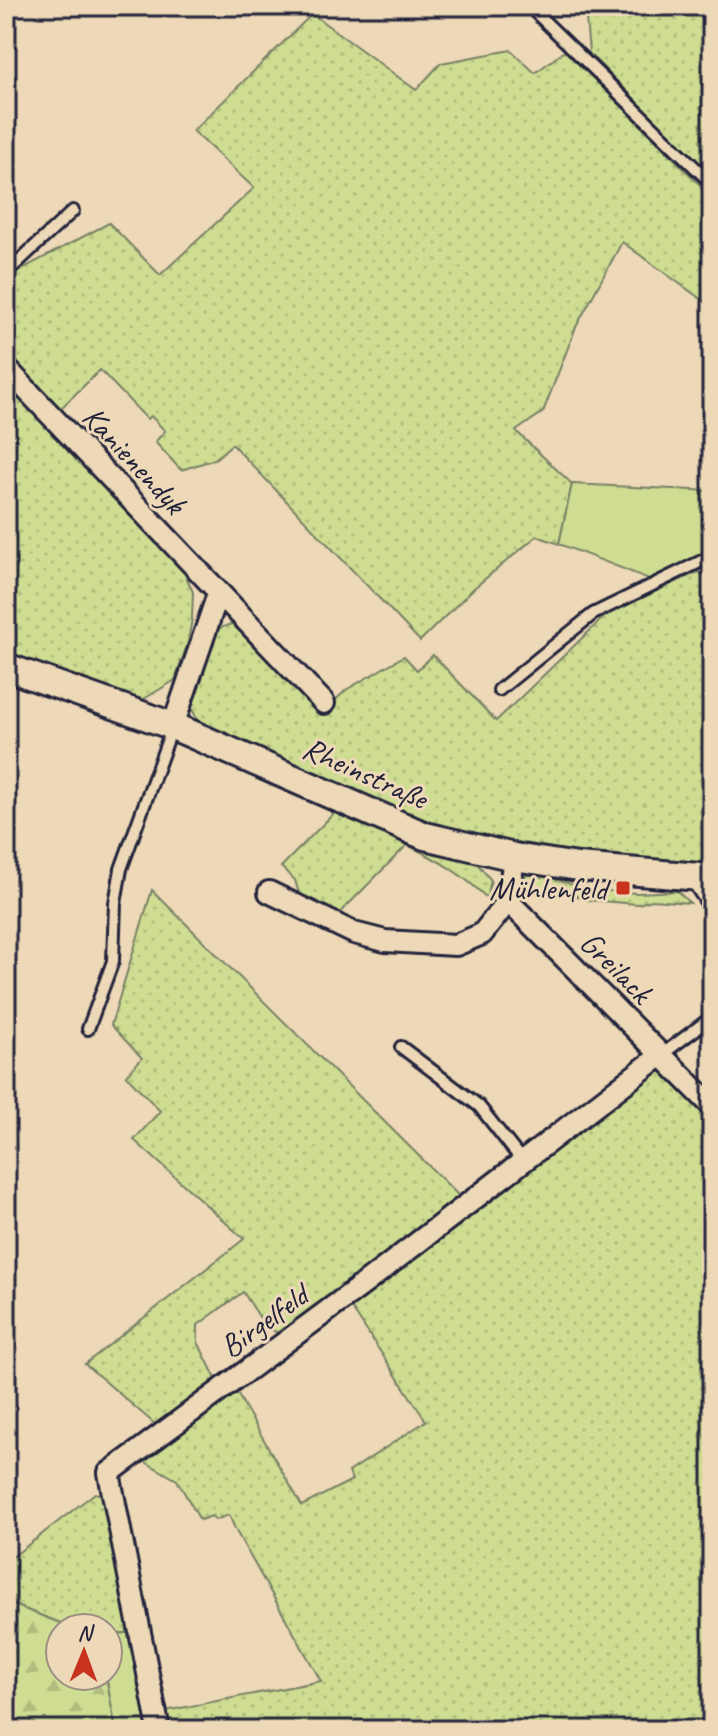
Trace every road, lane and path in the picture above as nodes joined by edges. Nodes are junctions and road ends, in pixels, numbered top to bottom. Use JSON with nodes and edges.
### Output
{"nodes":[{"id":1,"x":533,"y":10,"type":"dead end"},
{"id":2,"x":712,"y":184,"type":"edge"},
{"id":3,"x":73,"y":211,"type":"dead end"},
{"id":4,"x":6,"y":273,"type":"edge"},
{"id":5,"x":6,"y":368,"type":"edge"},
{"id":6,"x":712,"y":556,"type":"edge"},
{"id":7,"x":218,"y":594,"type":"junction"},
{"id":8,"x":6,"y":667,"type":"edge"},
{"id":9,"x":499,"y":690,"type":"dead end"},
{"id":10,"x":324,"y":703,"type":"dead end"},
{"id":11,"x":173,"y":726,"type":"junction"},
{"id":12,"x":514,"y":857,"type":"junction"},
{"id":13,"x":701,"y":878,"type":"edge"},
{"id":14,"x":269,"y":892,"type":"dead end"},
{"id":15,"x":508,"y":901,"type":"junction"},
{"id":16,"x":712,"y":911,"type":"edge"},
{"id":17,"x":712,"y":1017,"type":"edge"},
{"id":18,"x":88,"y":1029,"type":"dead end"},
{"id":19,"x":401,"y":1047,"type":"dead end"},
{"id":20,"x":660,"y":1056,"type":"junction"},
{"id":21,"x":712,"y":1106,"type":"edge"},
{"id":22,"x":523,"y":1162,"type":"junction"},
{"id":23,"x":159,"y":1730,"type":"edge"}],
"edges":[{"from":1,"to":2,"type":"lane"},
{"from":3,"to":4,"type":"lane"},
{"from":5,"to":7,"type":"street","name":"Kanienendyk"},
{"from":6,"to":9,"type":"lane"},
{"from":7,"to":10,"type":"street","name":"Kanienendyk"},
{"from":7,"to":11,"type":"street"},
{"from":8,"to":11,"type":"main road","name":"Rheinstraße"},
{"from":11,"to":12,"type":"main road","name":"Rheinstraße"},
{"from":11,"to":18,"type":"lane"},
{"from":12,"to":13,"type":"main road","name":"Rheinstraße"},
{"from":12,"to":15,"type":"street"},
{"from":13,"to":16,"type":"lane"},
{"from":14,"to":15,"type":"street"},
{"from":15,"to":20,"type":"street","name":"Greilack"},
{"from":17,"to":20,"type":"lane"},
{"from":19,"to":22,"type":"lane"},
{"from":20,"to":21,"type":"street","name":"Greilack"},
{"from":20,"to":22,"type":"street","name":"Birgelfeld"},
{"from":22,"to":23,"type":"street","name":"Birgelfeld"}]}
